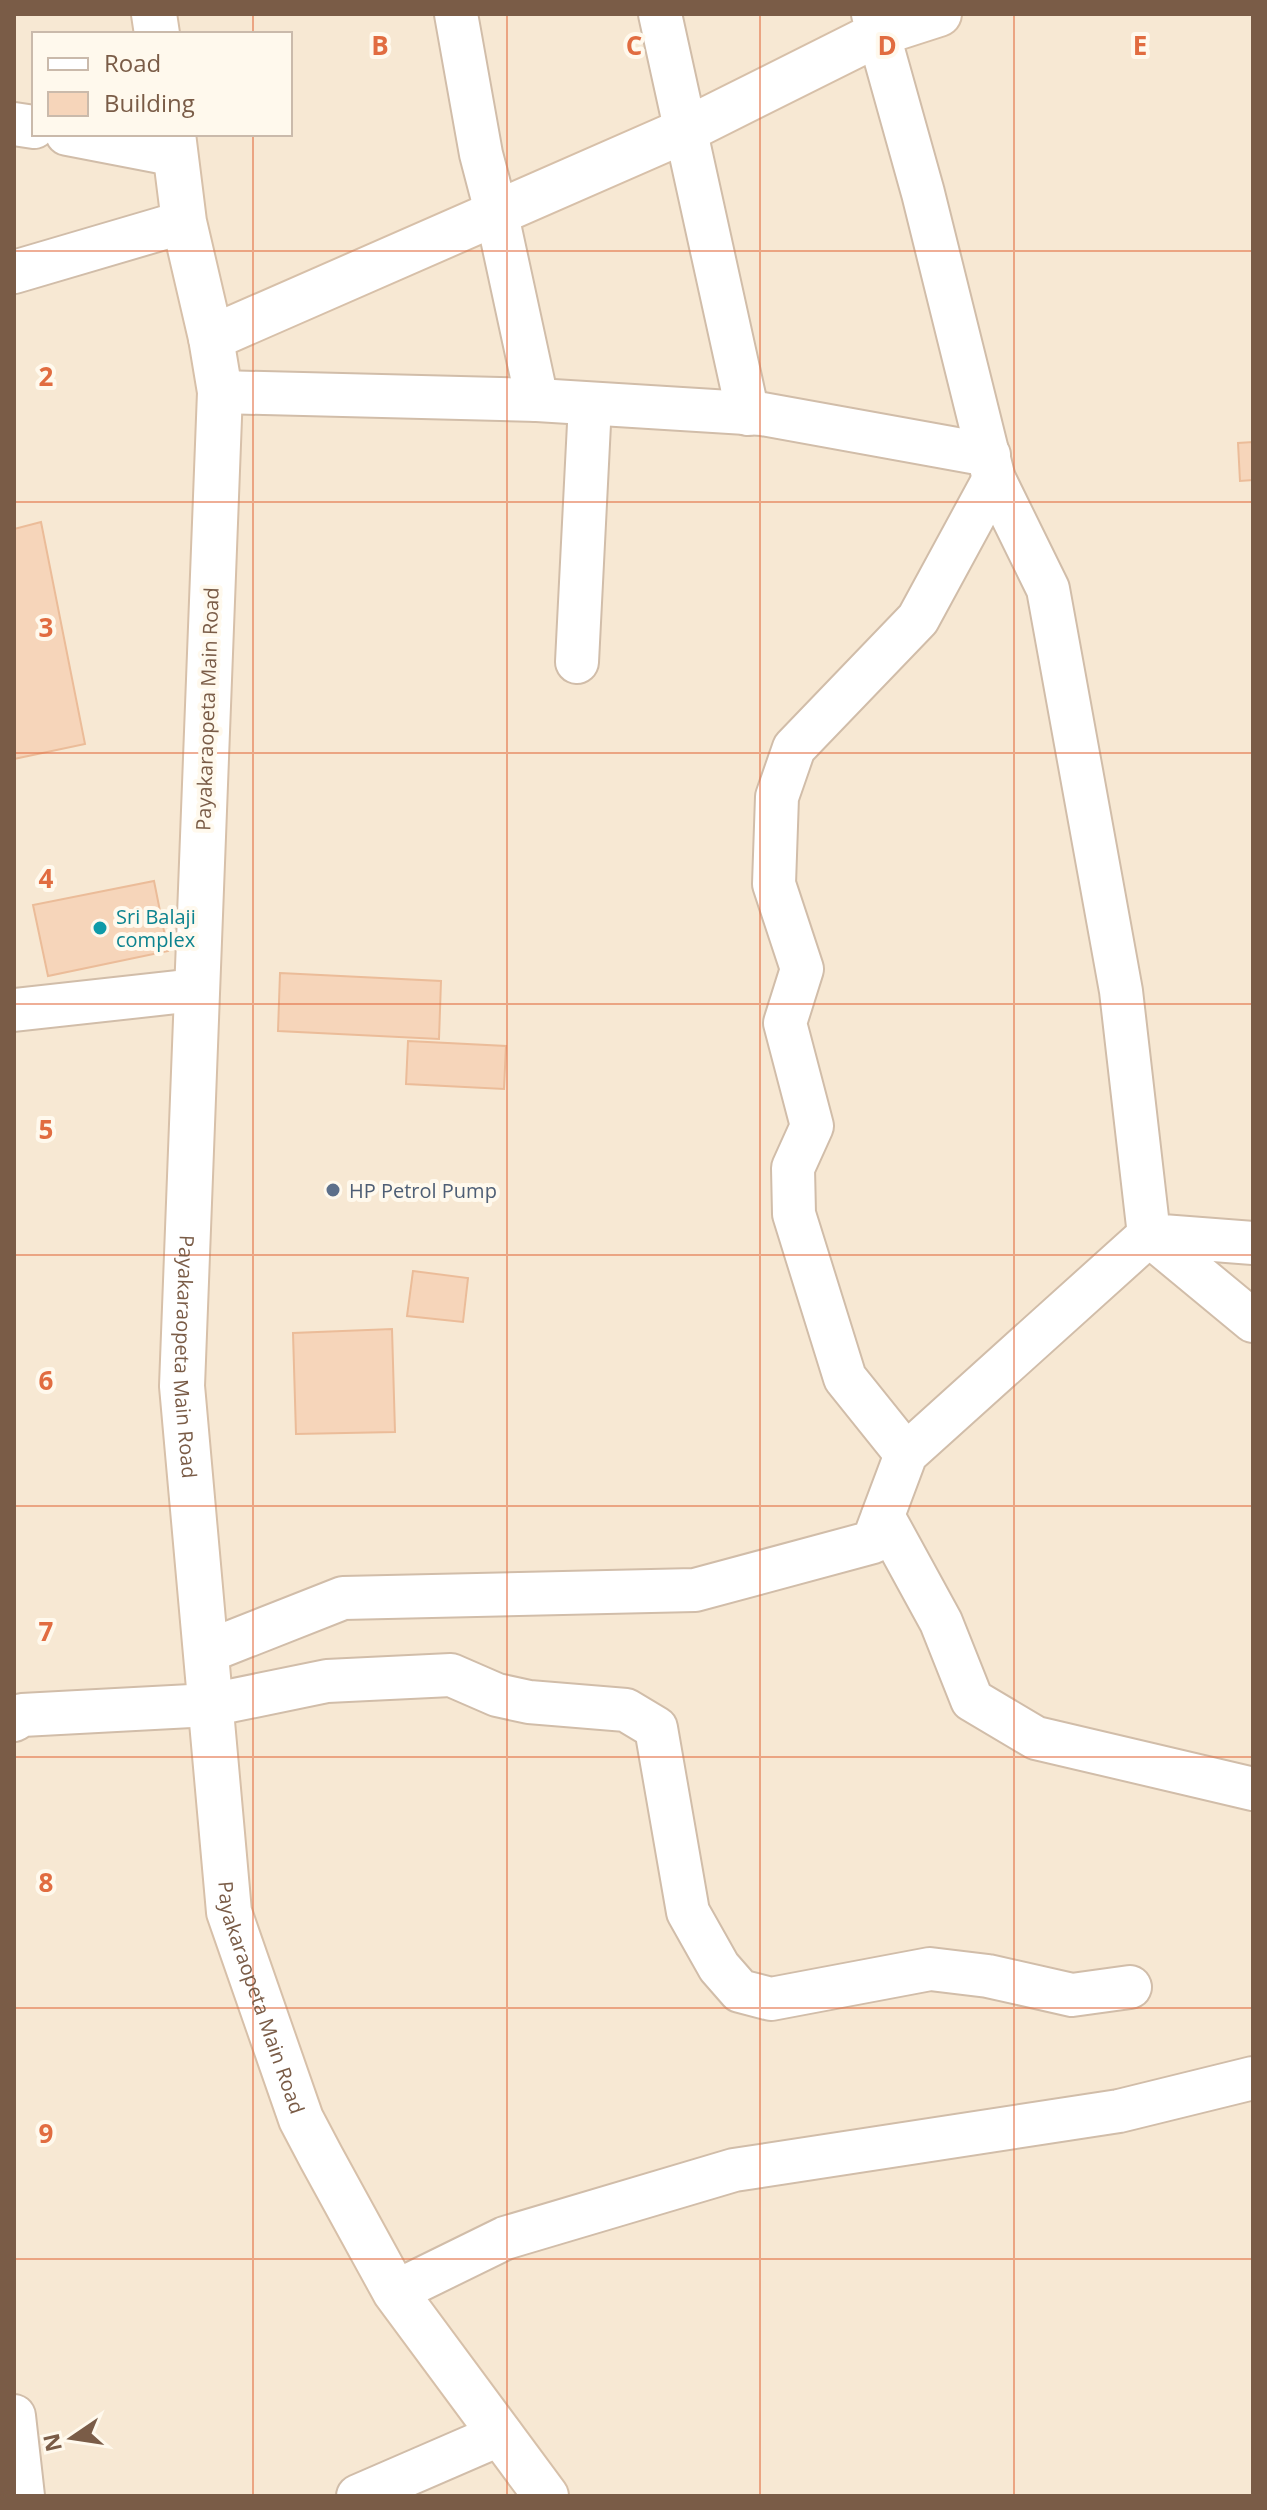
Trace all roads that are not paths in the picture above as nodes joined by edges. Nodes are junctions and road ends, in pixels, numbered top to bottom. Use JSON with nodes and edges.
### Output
{"nodes":[{"id":1,"x":456,"y":14,"type":"edge"},
{"id":2,"x":660,"y":14,"type":"edge"},
{"id":3,"x":939,"y":14,"type":"edge"},
{"id":4,"x":877,"y":24,"type":"edge"},
{"id":5,"x":686,"y":130,"type":"junction"},
{"id":6,"x":86,"y":136,"type":"edge"},
{"id":7,"x":174,"y":145,"type":"edge"},
{"id":8,"x":497,"y":215,"type":"junction"},
{"id":9,"x":184,"y":222,"type":"junction"},
{"id":10,"x":14,"y":272,"type":"edge"},
{"id":11,"x":211,"y":338,"type":"junction"},
{"id":12,"x":220,"y":392,"type":"junction"},
{"id":13,"x":537,"y":400,"type":"junction"},
{"id":14,"x":590,"y":404,"type":"junction"},
{"id":15,"x":748,"y":414,"type":"junction"},
{"id":16,"x":991,"y":467,"type":"junction"},
{"id":17,"x":577,"y":662,"type":"dead end"},
{"id":18,"x":195,"y":990,"type":"junction"},
{"id":19,"x":14,"y":1010,"type":"edge"},
{"id":20,"x":1149,"y":1235,"type":"junction"},
{"id":21,"x":1253,"y":1243,"type":"edge"},
{"id":22,"x":1253,"y":1321,"type":"edge"},
{"id":23,"x":906,"y":1454,"type":"junction"},
{"id":24,"x":883,"y":1516,"type":"junction"},
{"id":25,"x":206,"y":1652,"type":"junction"},
{"id":26,"x":210,"y":1705,"type":"junction"},
{"id":27,"x":14,"y":1720,"type":"edge"},
{"id":28,"x":1253,"y":1789,"type":"edge"},
{"id":29,"x":1130,"y":1987,"type":"dead end"},
{"id":30,"x":1253,"y":2078,"type":"edge"},
{"id":31,"x":395,"y":2292,"type":"junction"},
{"id":32,"x":14,"y":2416,"type":"edge"},
{"id":33,"x":501,"y":2434,"type":"junction"},
{"id":34,"x":23,"y":2496,"type":"edge"},
{"id":35,"x":358,"y":2496,"type":"edge"},
{"id":36,"x":546,"y":2496,"type":"edge"}],
"edges":[{"from":1,"to":8,"type":"street"},
{"from":2,"to":5,"type":"street"},
{"from":3,"to":4,"type":"street"},
{"from":4,"to":5,"type":"street"},
{"from":4,"to":16,"type":"street"},
{"from":5,"to":8,"type":"street"},
{"from":5,"to":15,"type":"street"},
{"from":6,"to":7,"type":"street"},
{"from":7,"to":9,"type":"street","name":"Payakaraopeta Main Road"},
{"from":8,"to":11,"type":"street"},
{"from":8,"to":13,"type":"street"},
{"from":9,"to":10,"type":"street"},
{"from":9,"to":11,"type":"street","name":"Payakaraopeta Main Road"},
{"from":11,"to":12,"type":"street","name":"Payakaraopeta Main Road"},
{"from":12,"to":13,"type":"street"},
{"from":12,"to":18,"type":"street","name":"Payakaraopeta Main Road"},
{"from":13,"to":14,"type":"street"},
{"from":14,"to":15,"type":"street"},
{"from":14,"to":17,"type":"street"},
{"from":15,"to":16,"type":"street"},
{"from":16,"to":20,"type":"street"},
{"from":16,"to":23,"type":"street"},
{"from":18,"to":19,"type":"street"},
{"from":18,"to":25,"type":"street","name":"Payakaraopeta Main Road"},
{"from":20,"to":21,"type":"street"},
{"from":20,"to":22,"type":"street"},
{"from":20,"to":23,"type":"street"},
{"from":23,"to":24,"type":"street"},
{"from":24,"to":25,"type":"street"},
{"from":24,"to":28,"type":"street"},
{"from":25,"to":26,"type":"street","name":"Payakaraopeta Main Road"},
{"from":26,"to":27,"type":"street"},
{"from":26,"to":29,"type":"street"},
{"from":26,"to":31,"type":"street","name":"Payakaraopeta Main Road"},
{"from":30,"to":31,"type":"street"},
{"from":31,"to":33,"type":"street","name":"Payakaraopeta Main Road"},
{"from":32,"to":34,"type":"street"},
{"from":33,"to":35,"type":"street"},
{"from":33,"to":36,"type":"street","name":"Payakaraopeta Main Road"}]}
